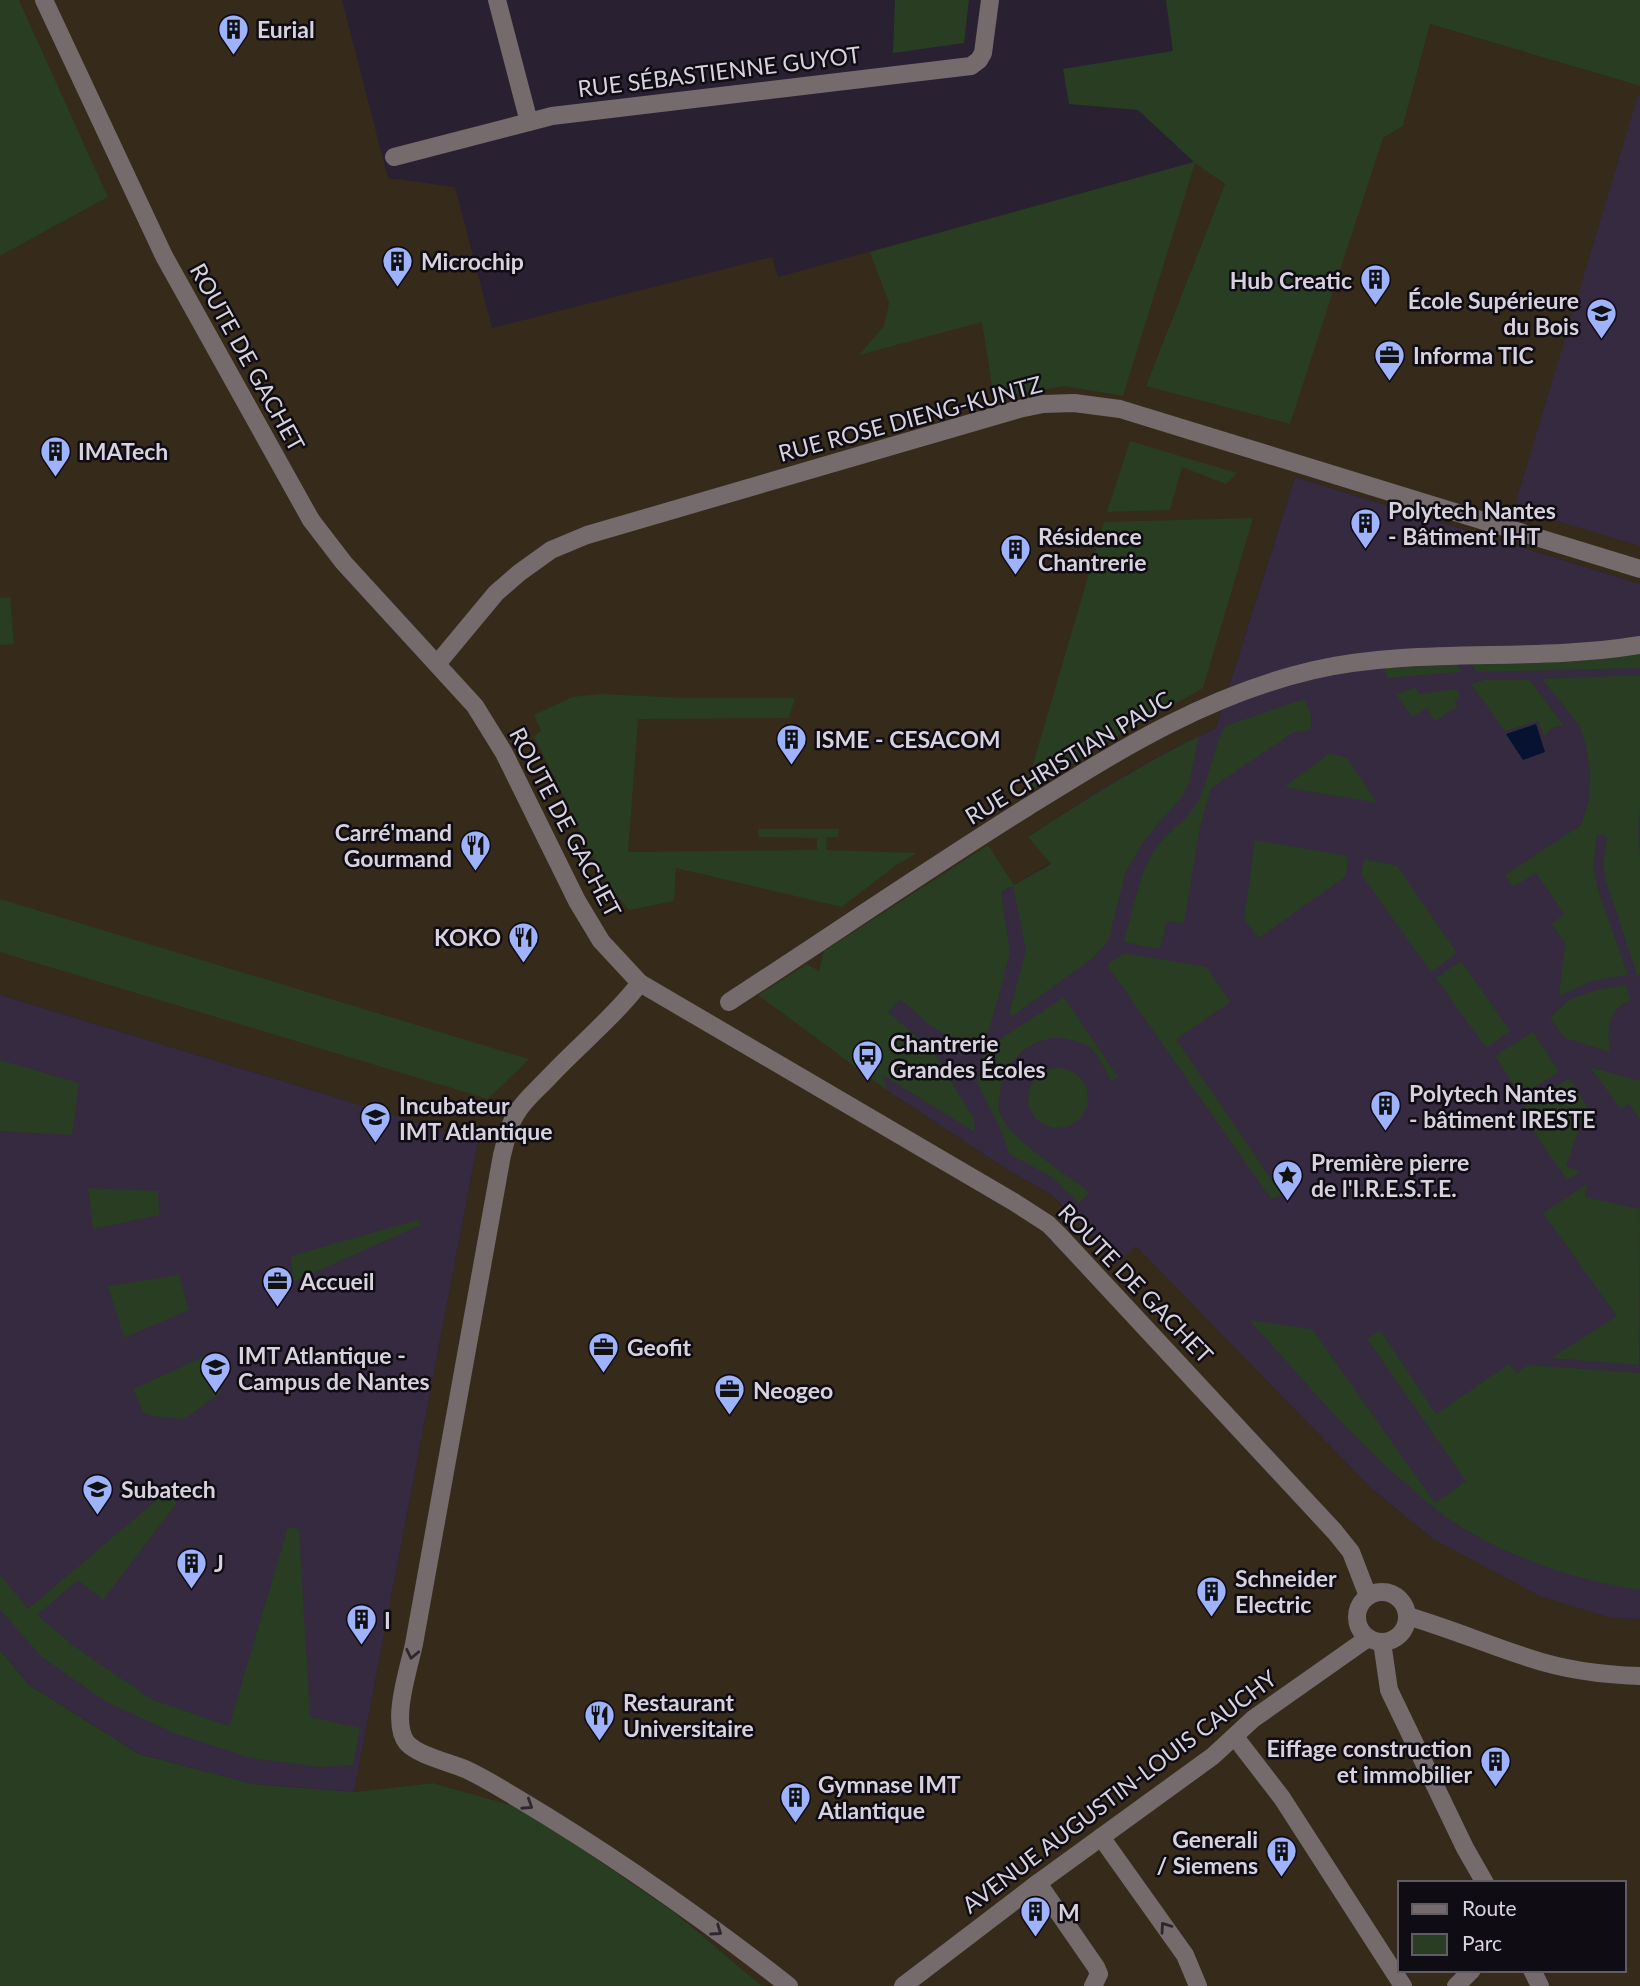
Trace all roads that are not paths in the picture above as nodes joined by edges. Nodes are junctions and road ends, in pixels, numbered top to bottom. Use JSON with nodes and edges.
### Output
{"nodes":[{"id":1,"x":44,"y":0,"type":"edge"},
{"id":2,"x":497,"y":0,"type":"edge"},
{"id":3,"x":990,"y":0,"type":"edge"},
{"id":4,"x":529,"y":122,"type":"junction"},
{"id":5,"x":394,"y":157,"type":"dead end"},
{"id":6,"x":1640,"y":569,"type":"edge"},
{"id":7,"x":1640,"y":645,"type":"edge"},
{"id":8,"x":437,"y":664,"type":"junction"},
{"id":9,"x":640,"y":983,"type":"junction"},
{"id":10,"x":729,"y":1002,"type":"dead end"},
{"id":11,"x":1368,"y":1595,"type":"junction"},
{"id":12,"x":1407,"y":1616,"type":"junction"},
{"id":13,"x":1375,"y":1640,"type":"junction"},
{"id":14,"x":1640,"y":1676,"type":"edge"},
{"id":15,"x":1235,"y":1737,"type":"junction"},
{"id":16,"x":1101,"y":1837,"type":"junction"},
{"id":17,"x":1484,"y":1881,"type":"edge"},
{"id":18,"x":1038,"y":1883,"type":"junction"},
{"id":19,"x":1470,"y":1972,"type":"edge"},
{"id":20,"x":789,"y":1986,"type":"edge"},
{"id":21,"x":903,"y":1986,"type":"edge"},
{"id":22,"x":1093,"y":1986,"type":"edge"},
{"id":23,"x":1198,"y":1986,"type":"edge"},
{"id":24,"x":1403,"y":1986,"type":"edge"},
{"id":25,"x":1456,"y":1986,"type":"edge"}],
"edges":[{"from":1,"to":8,"type":"street","name":"ROUTE DE GACHET"},
{"from":2,"to":4,"type":"street"},
{"from":3,"to":4,"type":"street","name":"RUE SÉBASTIENNE GUYOT"},
{"from":4,"to":5,"type":"street","name":"RUE SÉBASTIENNE GUYOT"},
{"from":6,"to":8,"type":"street","name":"RUE ROSE DIENG-KUNTZ"},
{"from":7,"to":10,"type":"street","name":"RUE CHRISTIAN PAUC"},
{"from":8,"to":9,"type":"street","name":"ROUTE DE GACHET"},
{"from":9,"to":11,"type":"street","name":"ROUTE DE GACHET"},
{"from":9,"to":20,"type":"street","one_way":true},
{"from":11,"to":12,"type":"street"},
{"from":11,"to":13,"type":"street"},
{"from":12,"to":13,"type":"street"},
{"from":12,"to":14,"type":"street"},
{"from":13,"to":15,"type":"street","name":"AVENUE AUGUSTIN-LOUIS CAUCHY"},
{"from":13,"to":17,"type":"street"},
{"from":15,"to":16,"type":"street","name":"AVENUE AUGUSTIN-LOUIS CAUCHY"},
{"from":15,"to":24,"type":"street"},
{"from":16,"to":18,"type":"street","name":"AVENUE AUGUSTIN-LOUIS CAUCHY"},
{"from":23,"to":16,"type":"street","one_way":true},
{"from":18,"to":21,"type":"street","name":"AVENUE AUGUSTIN-LOUIS CAUCHY"},
{"from":18,"to":22,"type":"street"},
{"from":19,"to":25,"type":"street"}]}
